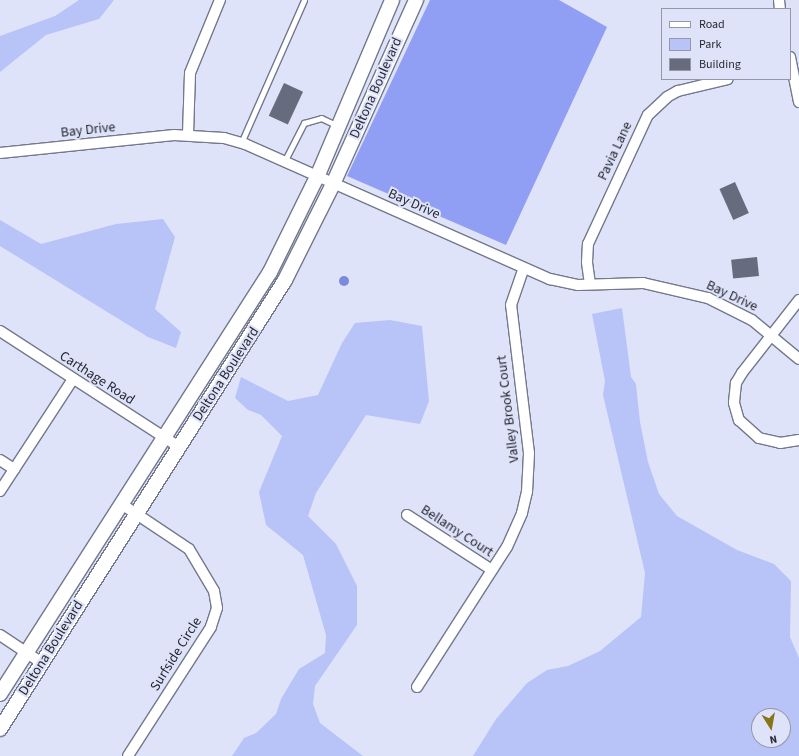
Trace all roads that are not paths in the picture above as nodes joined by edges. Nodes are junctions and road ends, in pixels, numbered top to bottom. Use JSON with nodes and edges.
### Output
{"nodes":[{"id":1,"x":220,"y":0,"type":"edge"},
{"id":2,"x":304,"y":0,"type":"edge"},
{"id":3,"x":392,"y":0,"type":"edge"},
{"id":4,"x":416,"y":0,"type":"edge"},
{"id":5,"x":791,"y":63,"type":"edge"},
{"id":6,"x":724,"y":80,"type":"edge"},
{"id":7,"x":799,"y":102,"type":"edge"},
{"id":8,"x":339,"y":126,"type":"junction"},
{"id":9,"x":188,"y":134,"type":"junction"},
{"id":10,"x":241,"y":143,"type":"junction"},
{"id":11,"x":0,"y":153,"type":"edge"},
{"id":12,"x":284,"y":162,"type":"junction"},
{"id":13,"x":317,"y":177,"type":"junction"},
{"id":14,"x":333,"y":184,"type":"junction"},
{"id":15,"x":524,"y":268,"type":"junction"},
{"id":16,"x":590,"y":284,"type":"junction"},
{"id":17,"x":799,"y":300,"type":"edge"},
{"id":18,"x":0,"y":332,"type":"edge"},
{"id":19,"x":772,"y":334,"type":"junction"},
{"id":20,"x":799,"y":358,"type":"edge"},
{"id":21,"x":73,"y":379,"type":"junction"},
{"id":22,"x":164,"y":437,"type":"junction"},
{"id":23,"x":799,"y":440,"type":"edge"},
{"id":24,"x":179,"y":447,"type":"junction"},
{"id":25,"x":0,"y":460,"type":"edge"},
{"id":26,"x":14,"y":469,"type":"junction"},
{"id":27,"x":0,"y":491,"type":"edge"},
{"id":28,"x":123,"y":505,"type":"junction"},
{"id":29,"x":136,"y":512,"type":"junction"},
{"id":30,"x":407,"y":515,"type":"dead end"},
{"id":31,"x":492,"y":570,"type":"junction"},
{"id":32,"x":0,"y":635,"type":"edge"},
{"id":33,"x":27,"y":653,"type":"junction"},
{"id":34,"x":42,"y":662,"type":"junction"},
{"id":35,"x":417,"y":687,"type":"dead end"},
{"id":36,"x":0,"y":694,"type":"edge"},
{"id":37,"x":0,"y":730,"type":"edge"},
{"id":38,"x":128,"y":756,"type":"edge"}],
"edges":[{"from":1,"to":9,"type":"street"},
{"from":2,"to":10,"type":"lane"},
{"from":3,"to":8,"type":"main road","name":"Deltona Boulevard"},
{"from":4,"to":14,"type":"main road","name":"Deltona Boulevard"},
{"from":5,"to":7,"type":"street"},
{"from":6,"to":16,"type":"street","name":"Pavia Lane"},
{"from":8,"to":12,"type":"lane"},
{"from":8,"to":13,"type":"main road","name":"Deltona Boulevard"},
{"from":9,"to":10,"type":"street","name":"Bay Drive"},
{"from":9,"to":11,"type":"street","name":"Bay Drive"},
{"from":10,"to":12,"type":"street","name":"Bay Drive"},
{"from":12,"to":13,"type":"street","name":"Bay Drive"},
{"from":13,"to":14,"type":"street","name":"Bay Drive"},
{"from":13,"to":22,"type":"main road","name":"Deltona Boulevard"},
{"from":14,"to":15,"type":"street","name":"Bay Drive"},
{"from":14,"to":24,"type":"main road","name":"Deltona Boulevard"},
{"from":15,"to":16,"type":"street","name":"Bay Drive"},
{"from":15,"to":31,"type":"street","name":"Valley Brook Court"},
{"from":16,"to":19,"type":"street","name":"Bay Drive"},
{"from":17,"to":19,"type":"street"},
{"from":18,"to":21,"type":"street","name":"Carthage Road"},
{"from":19,"to":20,"type":"street","name":"Bay Drive"},
{"from":19,"to":23,"type":"street"},
{"from":21,"to":22,"type":"street","name":"Carthage Road"},
{"from":21,"to":26,"type":"street"},
{"from":22,"to":24,"type":"street","name":"Carthage Road"},
{"from":22,"to":28,"type":"main road","name":"Deltona Boulevard"},
{"from":24,"to":29,"type":"main road","name":"Deltona Boulevard"},
{"from":25,"to":26,"type":"street"},
{"from":26,"to":27,"type":"street"},
{"from":28,"to":29,"type":"street","name":"Surfside Circle"},
{"from":28,"to":33,"type":"main road","name":"Deltona Boulevard"},
{"from":29,"to":34,"type":"main road","name":"Deltona Boulevard"},
{"from":29,"to":38,"type":"street","name":"Surfside Circle"},
{"from":30,"to":31,"type":"street","name":"Bellamy Court"},
{"from":31,"to":35,"type":"street","name":"Valley Brook Court"},
{"from":32,"to":33,"type":"street"},
{"from":33,"to":34,"type":"street"},
{"from":33,"to":36,"type":"main road","name":"Deltona Boulevard"},
{"from":34,"to":37,"type":"main road","name":"Deltona Boulevard"}]}
